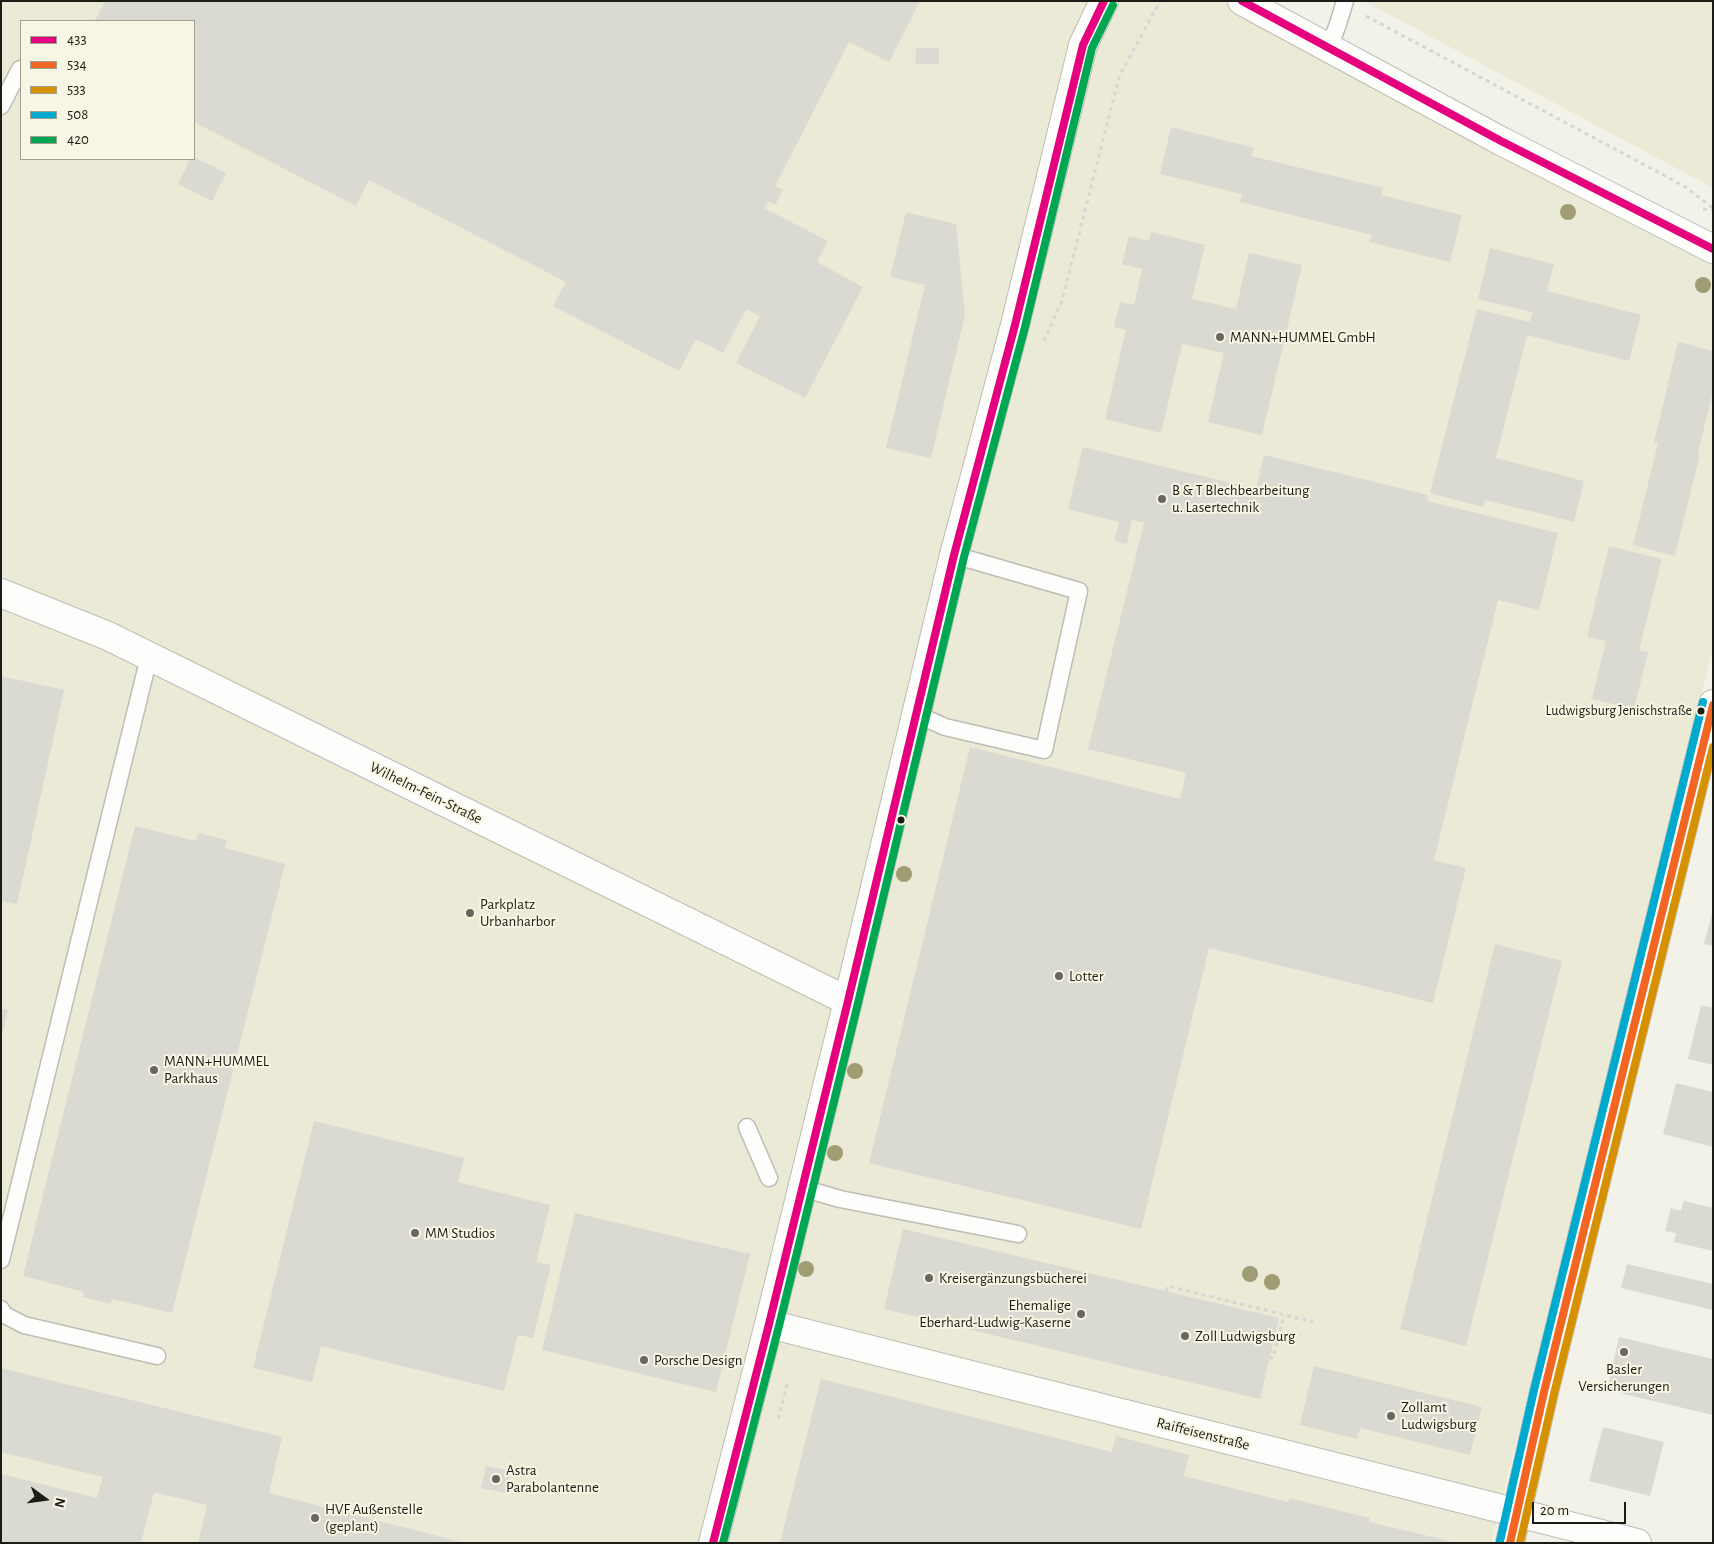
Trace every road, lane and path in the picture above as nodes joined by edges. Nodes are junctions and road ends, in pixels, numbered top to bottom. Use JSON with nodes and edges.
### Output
{"nodes":[{"id":1,"x":1104,"y":1,"type":"edge"},
{"id":2,"x":1160,"y":1,"type":"edge"},
{"id":3,"x":1242,"y":1,"type":"edge"},
{"id":4,"x":1344,"y":3,"type":"edge"},
{"id":5,"x":1329,"y":48,"type":"junction"},
{"id":6,"x":20,"y":69,"type":"edge"},
{"id":7,"x":1,"y":106,"type":"edge"},
{"id":8,"x":1713,"y":208,"type":"edge"},
{"id":9,"x":1713,"y":249,"type":"edge"},
{"id":10,"x":1042,"y":345,"type":"dead end"},
{"id":11,"x":954,"y":555,"type":"junction"},
{"id":12,"x":1,"y":593,"type":"edge"},
{"id":13,"x":149,"y":657,"type":"junction"},
{"id":14,"x":1713,"y":704,"type":"edge"},
{"id":15,"x":916,"y":714,"type":"junction"},
{"id":16,"x":848,"y":1001,"type":"junction"},
{"id":17,"x":747,"y":1127,"type":"dead end"},
{"id":18,"x":769,"y":1178,"type":"dead end"},
{"id":19,"x":802,"y":1188,"type":"junction"},
{"id":20,"x":1018,"y":1234,"type":"dead end"},
{"id":21,"x":1,"y":1260,"type":"edge"},
{"id":22,"x":1166,"y":1291,"type":"dead end"},
{"id":23,"x":1236,"y":1303,"type":"junction"},
{"id":24,"x":1235,"y":1308,"type":"dead end"},
{"id":25,"x":1,"y":1310,"type":"edge"},
{"id":26,"x":1284,"y":1315,"type":"junction"},
{"id":27,"x":1313,"y":1322,"type":"dead end"},
{"id":28,"x":769,"y":1324,"type":"junction"},
{"id":29,"x":157,"y":1356,"type":"dead end"},
{"id":30,"x":1269,"y":1357,"type":"dead end"},
{"id":31,"x":1517,"y":1513,"type":"junction"},
{"id":32,"x":713,"y":1543,"type":"edge"},
{"id":33,"x":1510,"y":1543,"type":"edge"},
{"id":34,"x":1637,"y":1543,"type":"edge"}],
"edges":[{"from":1,"to":11,"type":"street"},
{"from":2,"to":10,"type":"path"},
{"from":3,"to":5,"type":"street"},
{"from":4,"to":5,"type":"lane"},
{"from":4,"to":8,"type":"path"},
{"from":5,"to":9,"type":"street"},
{"from":6,"to":7,"type":"lane"},
{"from":11,"to":15,"type":"street"},
{"from":11,"to":15,"type":"lane"},
{"from":12,"to":13,"type":"street","name":"Wilhelm-Fein-Straße"},
{"from":13,"to":16,"type":"street","name":"Wilhelm-Fein-Straße"},
{"from":13,"to":21,"type":"lane"},
{"from":14,"to":31,"type":"street"},
{"from":15,"to":16,"type":"street"},
{"from":16,"to":19,"type":"street"},
{"from":17,"to":18,"type":"lane"},
{"from":19,"to":20,"type":"lane"},
{"from":19,"to":28,"type":"street"},
{"from":22,"to":23,"type":"path"},
{"from":23,"to":24,"type":"path"},
{"from":23,"to":26,"type":"path"},
{"from":25,"to":29,"type":"lane"},
{"from":26,"to":27,"type":"path"},
{"from":26,"to":30,"type":"path"},
{"from":28,"to":31,"type":"street","name":"Raiffeisenstraße"},
{"from":28,"to":32,"type":"street"},
{"from":31,"to":33,"type":"street"},
{"from":31,"to":34,"type":"street","name":"Raiffeisenstraße"}]}
